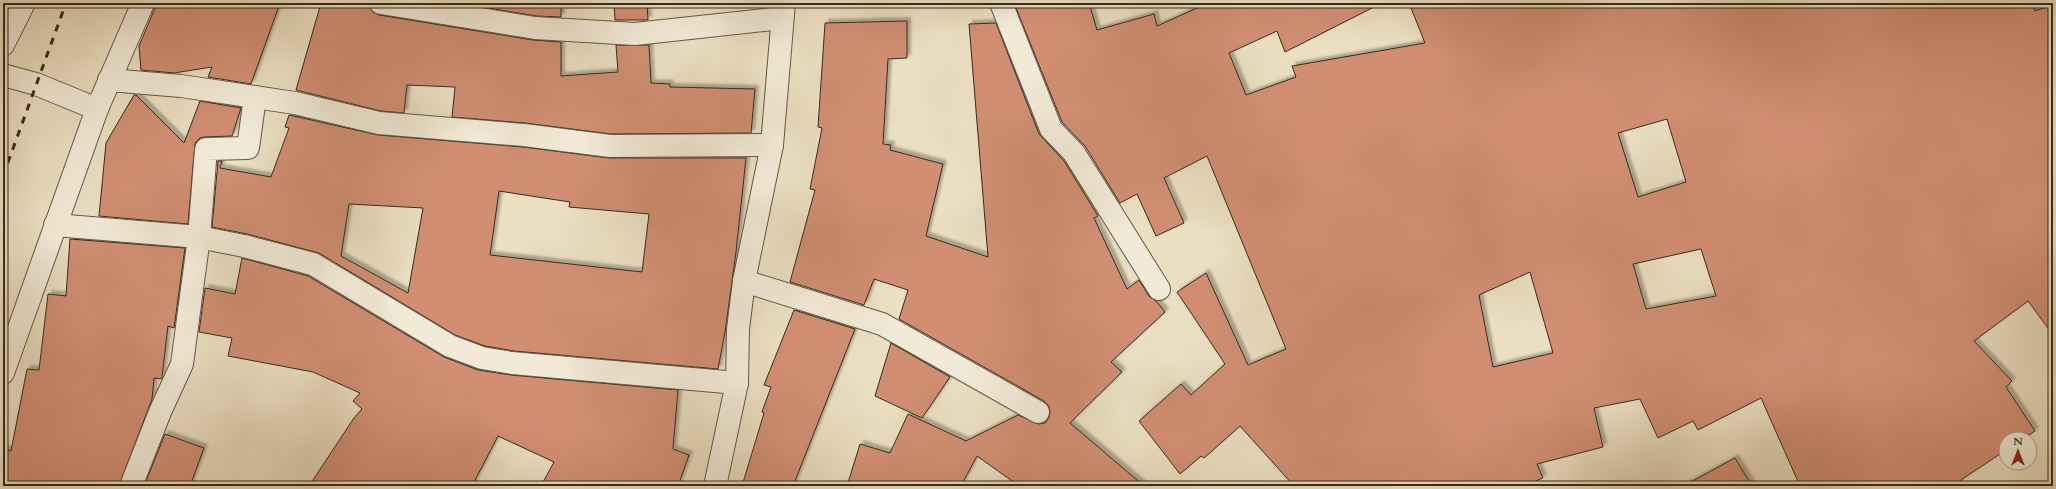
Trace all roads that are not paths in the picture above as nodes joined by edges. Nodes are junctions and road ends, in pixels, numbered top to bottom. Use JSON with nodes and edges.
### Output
{"nodes":[{"id":1,"x":24,"y":3,"type":"edge"},
{"id":2,"x":142,"y":3,"type":"edge"},
{"id":3,"x":380,"y":3,"type":"edge"},
{"id":4,"x":1001,"y":3,"type":"edge"},
{"id":5,"x":783,"y":10,"type":"edge"},
{"id":6,"x":3,"y":45,"type":"edge"},
{"id":7,"x":3,"y":75,"type":"edge"},
{"id":8,"x":109,"y":80,"type":"junction"},
{"id":9,"x":255,"y":97,"type":"junction"},
{"id":10,"x":97,"y":109,"type":"junction"},
{"id":11,"x":772,"y":145,"type":"junction"},
{"id":12,"x":55,"y":225,"type":"junction"},
{"id":13,"x":199,"y":237,"type":"junction"},
{"id":14,"x":744,"y":281,"type":"junction"},
{"id":15,"x":1160,"y":289,"type":"dead end"},
{"id":16,"x":3,"y":373,"type":"edge"},
{"id":17,"x":737,"y":382,"type":"junction"},
{"id":18,"x":1038,"y":412,"type":"dead end"},
{"id":19,"x":131,"y":486,"type":"edge"},
{"id":20,"x":715,"y":486,"type":"edge"}],
"edges":[{"from":1,"to":6,"type":"street"},
{"from":2,"to":8,"type":"street"},
{"from":3,"to":5,"type":"street"},
{"from":4,"to":15,"type":"street"},
{"from":5,"to":11,"type":"street"},
{"from":7,"to":10,"type":"street"},
{"from":8,"to":9,"type":"street"},
{"from":8,"to":10,"type":"street"},
{"from":9,"to":11,"type":"street"},
{"from":9,"to":13,"type":"street"},
{"from":10,"to":12,"type":"street"},
{"from":11,"to":14,"type":"street"},
{"from":12,"to":13,"type":"street"},
{"from":12,"to":16,"type":"street"},
{"from":13,"to":17,"type":"street"},
{"from":13,"to":19,"type":"street"},
{"from":14,"to":17,"type":"street"},
{"from":14,"to":18,"type":"street"},
{"from":17,"to":20,"type":"street"}]}
